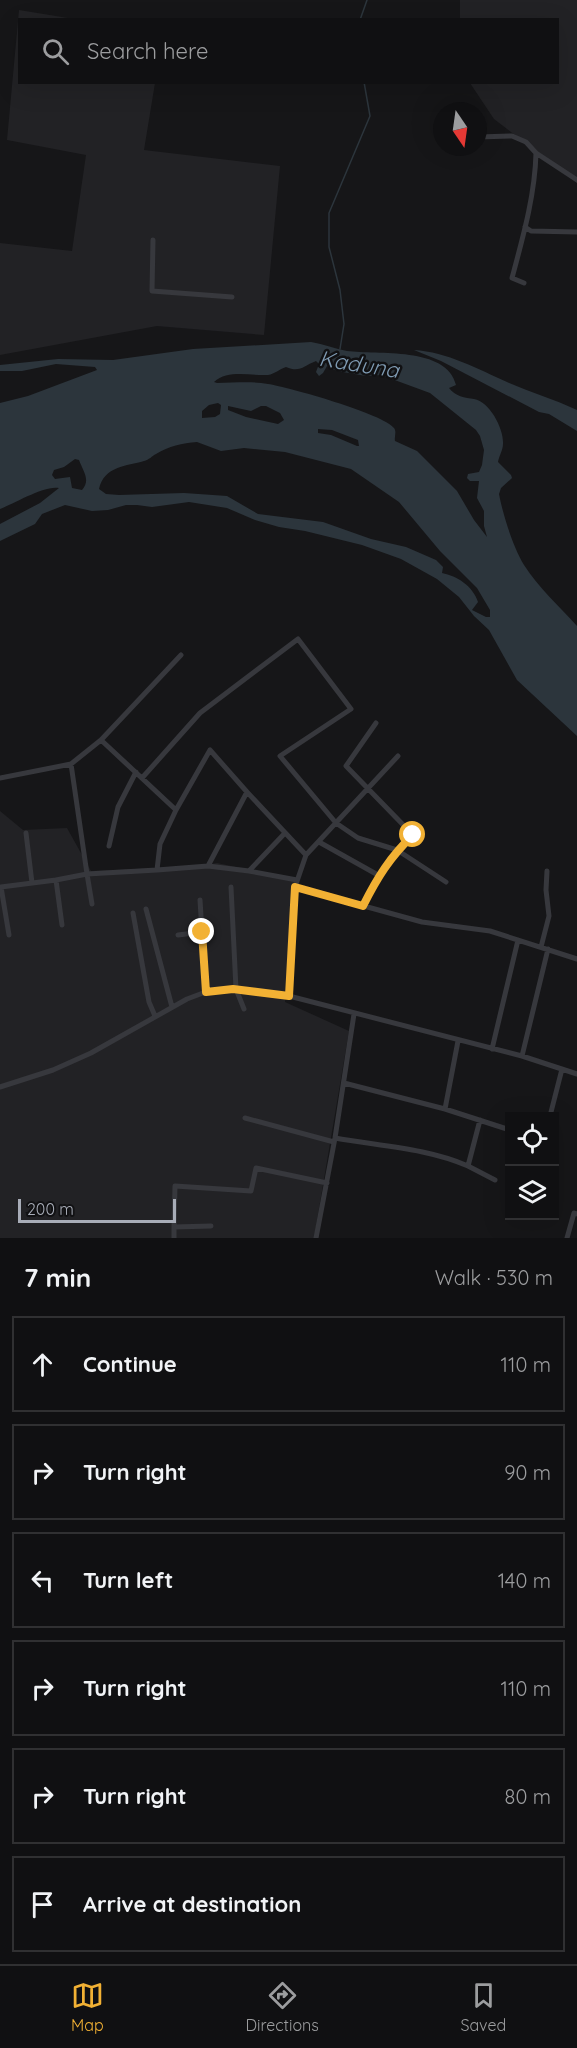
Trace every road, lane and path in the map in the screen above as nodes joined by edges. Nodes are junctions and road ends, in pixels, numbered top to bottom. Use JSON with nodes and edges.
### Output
{"nodes":[{"id":1,"x":487,"y":137,"type":"edge"},
{"id":2,"x":536,"y":153,"type":"junction"},
{"id":3,"x":577,"y":180,"type":"edge"},
{"id":4,"x":525,"y":227,"type":"junction"},
{"id":5,"x":577,"y":232,"type":"edge"},
{"id":6,"x":153,"y":240,"type":"dead end"},
{"id":7,"x":524,"y":283,"type":"dead end"},
{"id":8,"x":232,"y":297,"type":"dead end"},
{"id":9,"x":181,"y":655,"type":"dead end"},
{"id":10,"x":376,"y":723,"type":"dead end"},
{"id":11,"x":101,"y":740,"type":"junction"},
{"id":12,"x":398,"y":756,"type":"dead end"},
{"id":13,"x":71,"y":764,"type":"junction"},
{"id":14,"x":136,"y":772,"type":"junction"},
{"id":15,"x":0,"y":778,"type":"edge"},
{"id":16,"x":142,"y":778,"type":"junction"},
{"id":17,"x":368,"y":789,"type":"junction"},
{"id":18,"x":247,"y":792,"type":"junction"},
{"id":19,"x":176,"y":810,"type":"junction"},
{"id":20,"x":336,"y":823,"type":"junction"},
{"id":21,"x":26,"y":832,"type":"dead end"},
{"id":22,"x":285,"y":833,"type":"junction"},
{"id":23,"x":319,"y":842,"type":"junction"},
{"id":24,"x":108,"y":846,"type":"dead end"},
{"id":25,"x":397,"y":850,"type":"junction"},
{"id":26,"x":306,"y":855,"type":"junction"},
{"id":27,"x":208,"y":866,"type":"junction"},
{"id":28,"x":157,"y":870,"type":"junction"},
{"id":29,"x":249,"y":871,"type":"junction"},
{"id":30,"x":547,"y":871,"type":"dead end"},
{"id":31,"x":87,"y":874,"type":"junction"},
{"id":32,"x":378,"y":875,"type":"junction"},
{"id":33,"x":56,"y":880,"type":"junction"},
{"id":34,"x":297,"y":880,"type":"junction"},
{"id":35,"x":446,"y":882,"type":"dead end"},
{"id":36,"x":32,"y":883,"type":"junction"},
{"id":37,"x":231,"y":887,"type":"dead end"},
{"id":38,"x":295,"y":887,"type":"junction"},
{"id":39,"x":200,"y":900,"type":"dead end"},
{"id":40,"x":92,"y":904,"type":"dead end"},
{"id":41,"x":363,"y":906,"type":"junction"},
{"id":42,"x":146,"y":909,"type":"dead end"},
{"id":43,"x":133,"y":913,"type":"dead end"},
{"id":44,"x":62,"y":925,"type":"dead end"},
{"id":45,"x":202,"y":932,"type":"junction"},
{"id":46,"x":9,"y":935,"type":"dead end"},
{"id":47,"x":178,"y":935,"type":"dead end"},
{"id":48,"x":518,"y":940,"type":"junction"},
{"id":49,"x":541,"y":947,"type":"junction"},
{"id":50,"x":548,"y":949,"type":"junction"},
{"id":51,"x":577,"y":959,"type":"edge"},
{"id":52,"x":236,"y":989,"type":"junction"},
{"id":53,"x":206,"y":992,"type":"junction"},
{"id":54,"x":289,"y":996,"type":"junction"},
{"id":55,"x":172,"y":1007,"type":"junction"},
{"id":56,"x":244,"y":1009,"type":"dead end"},
{"id":57,"x":354,"y":1014,"type":"junction"},
{"id":58,"x":155,"y":1016,"type":"junction"},
{"id":59,"x":458,"y":1041,"type":"junction"},
{"id":60,"x":492,"y":1049,"type":"junction"},
{"id":61,"x":522,"y":1056,"type":"junction"},
{"id":62,"x":562,"y":1069,"type":"junction"},
{"id":63,"x":577,"y":1074,"type":"edge"},
{"id":64,"x":344,"y":1083,"type":"junction"},
{"id":65,"x":0,"y":1086,"type":"edge"},
{"id":66,"x":445,"y":1109,"type":"junction"},
{"id":67,"x":551,"y":1112,"type":"edge"},
{"id":68,"x":245,"y":1118,"type":"dead end"},
{"id":69,"x":480,"y":1120,"type":"junction"},
{"id":70,"x":505,"y":1128,"type":"edge"},
{"id":71,"x":334,"y":1140,"type":"junction"},
{"id":72,"x":468,"y":1166,"type":"junction"},
{"id":73,"x":495,"y":1180,"type":"dead end"},
{"id":74,"x":327,"y":1183,"type":"junction"},
{"id":75,"x":577,"y":1204,"type":"edge"},
{"id":76,"x":576,"y":1213,"type":"edge"},
{"id":77,"x":211,"y":1226,"type":"dead end"},
{"id":78,"x":174,"y":1227,"type":"junction"},
{"id":79,"x":174,"y":1238,"type":"edge"},
{"id":80,"x":316,"y":1238,"type":"edge"},
{"id":81,"x":567,"y":1238,"type":"edge"}],
"edges":[{"from":1,"to":2,"type":"street"},
{"from":2,"to":3,"type":"street"},
{"from":2,"to":4,"type":"street"},
{"from":4,"to":5,"type":"street"},
{"from":4,"to":7,"type":"street"},
{"from":6,"to":8,"type":"street"},
{"from":9,"to":11,"type":"street"},
{"from":10,"to":17,"type":"street"},
{"from":11,"to":13,"type":"street"},
{"from":11,"to":14,"type":"street"},
{"from":12,"to":17,"type":"street"},
{"from":13,"to":15,"type":"street"},
{"from":13,"to":31,"type":"street"},
{"from":14,"to":16,"type":"street"},
{"from":14,"to":24,"type":"street"},
{"from":16,"to":19,"type":"street"},
{"from":16,"to":20,"type":"street"},
{"from":17,"to":20,"type":"street"},
{"from":17,"to":25,"type":"street"},
{"from":18,"to":19,"type":"street"},
{"from":18,"to":22,"type":"street"},
{"from":18,"to":27,"type":"street"},
{"from":19,"to":28,"type":"street"},
{"from":20,"to":23,"type":"street"},
{"from":20,"to":25,"type":"street"},
{"from":21,"to":36,"type":"street"},
{"from":22,"to":26,"type":"street"},
{"from":22,"to":29,"type":"street"},
{"from":23,"to":26,"type":"street"},
{"from":23,"to":32,"type":"street"},
{"from":25,"to":32,"type":"street"},
{"from":25,"to":35,"type":"street"},
{"from":26,"to":34,"type":"street"},
{"from":27,"to":28,"type":"street"},
{"from":27,"to":29,"type":"street"},
{"from":28,"to":31,"type":"street"},
{"from":29,"to":34,"type":"street"},
{"from":30,"to":49,"type":"street"},
{"from":31,"to":33,"type":"street"},
{"from":31,"to":40,"type":"street"},
{"from":32,"to":41,"type":"street"},
{"from":33,"to":36,"type":"street"},
{"from":33,"to":44,"type":"street"},
{"from":34,"to":38,"type":"street"},
{"from":36,"to":46,"type":"street"},
{"from":37,"to":52,"type":"street"},
{"from":38,"to":41,"type":"street"},
{"from":38,"to":54,"type":"street"},
{"from":39,"to":45,"type":"street"},
{"from":41,"to":48,"type":"street"},
{"from":42,"to":55,"type":"street"},
{"from":43,"to":58,"type":"street"},
{"from":45,"to":47,"type":"street"},
{"from":45,"to":53,"type":"street"},
{"from":48,"to":49,"type":"street"},
{"from":48,"to":60,"type":"street"},
{"from":49,"to":50,"type":"street"},
{"from":50,"to":51,"type":"street"},
{"from":50,"to":61,"type":"street"},
{"from":52,"to":53,"type":"street"},
{"from":52,"to":54,"type":"street"},
{"from":52,"to":56,"type":"street"},
{"from":53,"to":55,"type":"street"},
{"from":54,"to":57,"type":"street"},
{"from":55,"to":58,"type":"street"},
{"from":57,"to":59,"type":"street"},
{"from":57,"to":64,"type":"street"},
{"from":58,"to":65,"type":"street"},
{"from":59,"to":60,"type":"street"},
{"from":59,"to":66,"type":"street"},
{"from":60,"to":61,"type":"street"},
{"from":61,"to":62,"type":"street"},
{"from":62,"to":63,"type":"street"},
{"from":62,"to":67,"type":"street"},
{"from":64,"to":66,"type":"street"},
{"from":64,"to":71,"type":"street"},
{"from":66,"to":69,"type":"street"},
{"from":68,"to":71,"type":"street"},
{"from":69,"to":70,"type":"street"},
{"from":69,"to":72,"type":"street"},
{"from":71,"to":72,"type":"street"},
{"from":71,"to":74,"type":"street"},
{"from":72,"to":73,"type":"street"},
{"from":74,"to":78,"type":"street"},
{"from":74,"to":80,"type":"street"},
{"from":75,"to":76,"type":"street"},
{"from":76,"to":81,"type":"street"},
{"from":77,"to":78,"type":"street"},
{"from":78,"to":79,"type":"street"}]}
